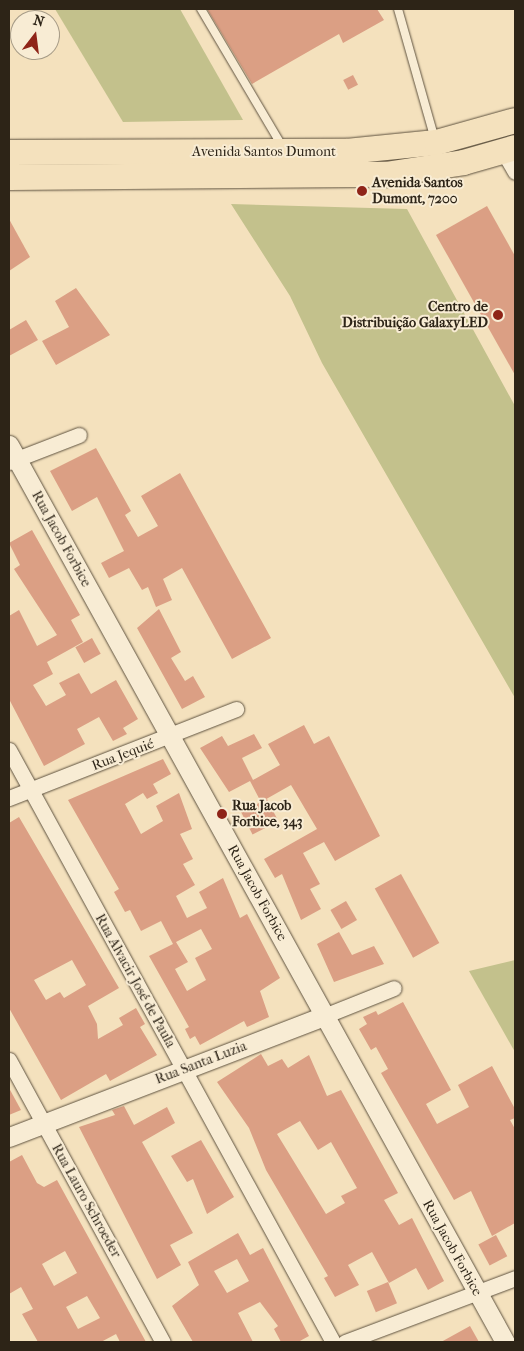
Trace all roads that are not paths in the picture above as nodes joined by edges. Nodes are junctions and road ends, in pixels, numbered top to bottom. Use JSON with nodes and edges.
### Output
{"nodes":[{"id":1,"x":201,"y":9,"type":"edge"},
{"id":2,"x":398,"y":9,"type":"edge"},
{"id":3,"x":515,"y":120,"type":"edge"},
{"id":4,"x":436,"y":142,"type":"junction"},
{"id":5,"x":509,"y":149,"type":"edge"},
{"id":6,"x":18,"y":152,"type":"edge"},
{"id":7,"x":286,"y":152,"type":"junction"},
{"id":8,"x":515,"y":172,"type":"edge"},
{"id":9,"x":16,"y":177,"type":"edge"},
{"id":10,"x":79,"y":435,"type":"dead end"},
{"id":11,"x":11,"y":455,"type":"edge"},
{"id":12,"x":236,"y":709,"type":"dead end"},
{"id":13,"x":170,"y":737,"type":"junction"},
{"id":14,"x":9,"y":750,"type":"edge"},
{"id":15,"x":30,"y":790,"type":"junction"},
{"id":16,"x":9,"y":798,"type":"edge"},
{"id":17,"x":394,"y":988,"type":"dead end"},
{"id":18,"x":324,"y":1016,"type":"junction"},
{"id":19,"x":9,"y":1060,"type":"edge"},
{"id":20,"x":184,"y":1070,"type":"junction"},
{"id":21,"x":44,"y":1124,"type":"junction"},
{"id":22,"x":9,"y":1137,"type":"edge"},
{"id":23,"x":515,"y":1278,"type":"edge"},
{"id":24,"x":477,"y":1292,"type":"junction"},
{"id":25,"x":163,"y":1342,"type":"edge"},
{"id":26,"x":333,"y":1342,"type":"edge"},
{"id":27,"x":345,"y":1342,"type":"edge"},
{"id":28,"x":505,"y":1342,"type":"edge"}],
"edges":[{"from":1,"to":7,"type":"lane"},
{"from":2,"to":4,"type":"lane"},
{"from":3,"to":4,"type":"main road","name":"Avenida Santos Dumont"},
{"from":4,"to":7,"type":"main road","name":"Avenida Santos Dumont"},
{"from":5,"to":8,"type":"street"},
{"from":5,"to":9,"type":"main road","name":"Avenida Santos Dumont"},
{"from":6,"to":7,"type":"main road","name":"Avenida Santos Dumont"},
{"from":6,"to":9,"type":"main road"},
{"from":10,"to":11,"type":"street"},
{"from":11,"to":13,"type":"street","name":"Rua Jacob Forbice"},
{"from":12,"to":13,"type":"street","name":"Rua Jequié"},
{"from":13,"to":15,"type":"street","name":"Rua Jequié"},
{"from":13,"to":18,"type":"street","name":"Rua Jacob Forbice"},
{"from":14,"to":15,"type":"street","name":"Rua Alvacir José de Paula"},
{"from":15,"to":16,"type":"street","name":"Rua Jequié"},
{"from":15,"to":20,"type":"street","name":"Rua Alvacir José de Paula"},
{"from":17,"to":18,"type":"street","name":"Rua Santa Luzia"},
{"from":18,"to":20,"type":"street","name":"Rua Santa Luzia"},
{"from":18,"to":24,"type":"street","name":"Rua Jacob Forbice"},
{"from":19,"to":21,"type":"street","name":"Rua Lauro Schroeder"},
{"from":20,"to":21,"type":"street","name":"Rua Santa Luzia"},
{"from":20,"to":26,"type":"street","name":"Rua Alvacir José de Paula"},
{"from":21,"to":22,"type":"street","name":"Rua Santa Luzia"},
{"from":21,"to":25,"type":"street","name":"Rua Lauro Schroeder"},
{"from":23,"to":24,"type":"street"},
{"from":24,"to":27,"type":"street"},
{"from":24,"to":28,"type":"street","name":"Rua Jacob Forbice"}]}
